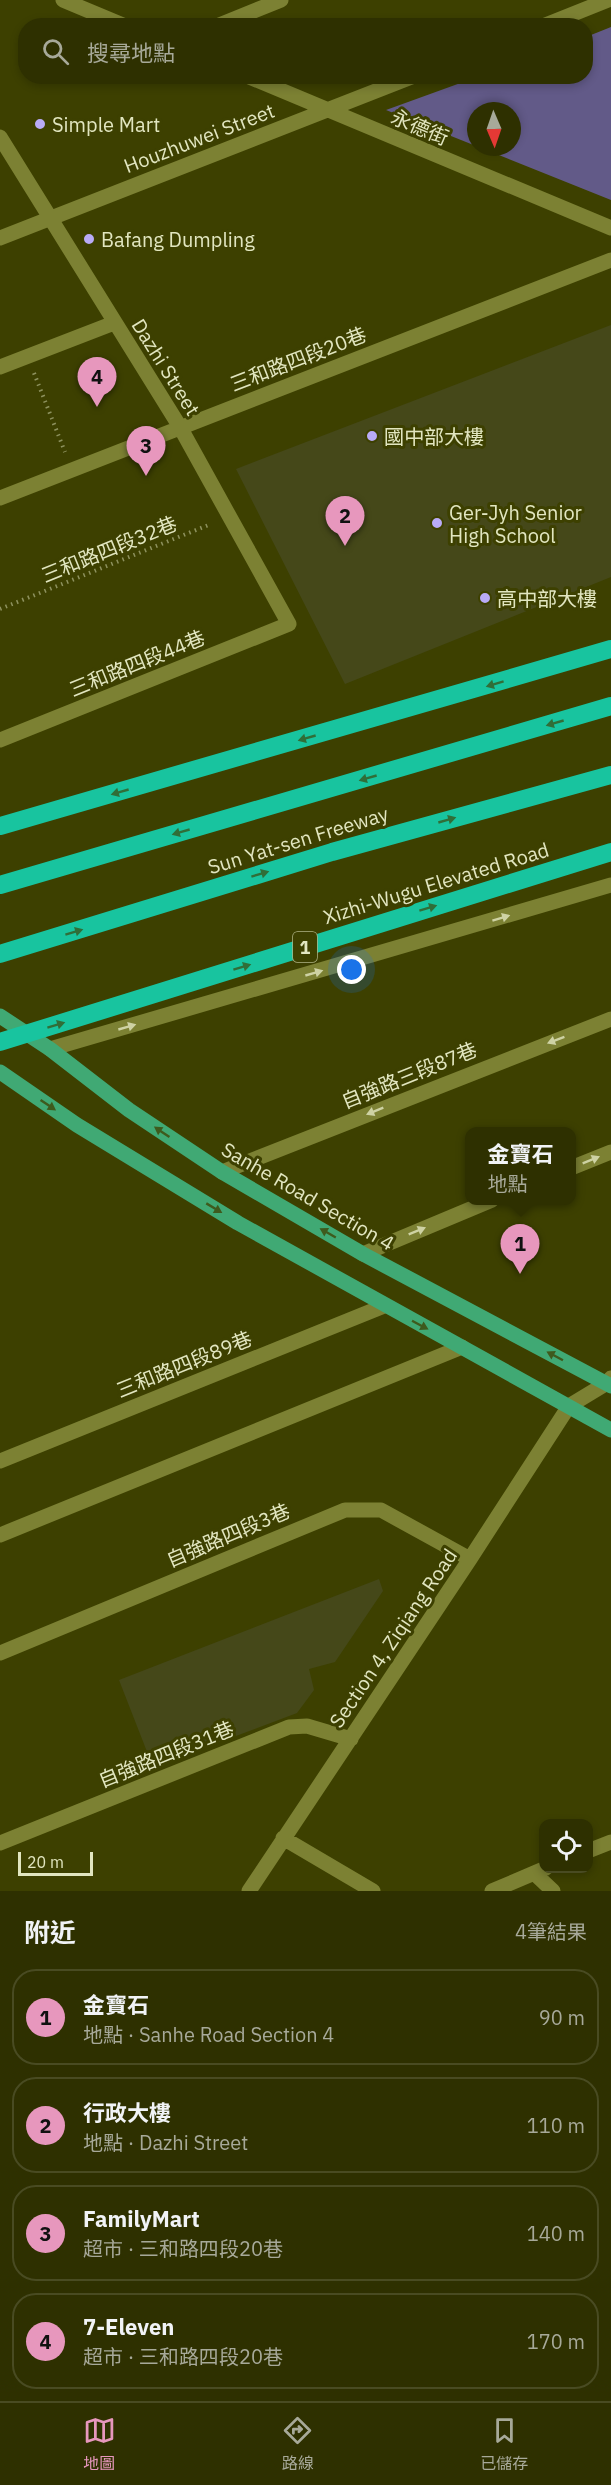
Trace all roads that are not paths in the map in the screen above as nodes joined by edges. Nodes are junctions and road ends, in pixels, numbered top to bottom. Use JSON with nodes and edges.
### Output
{"nodes":[{"id":1,"x":63,"y":0,"type":"edge"},
{"id":2,"x":281,"y":0,"type":"edge"},
{"id":3,"x":608,"y":0,"type":"edge"},
{"id":4,"x":106,"y":18,"type":"edge"},
{"id":5,"x":237,"y":18,"type":"edge"},
{"id":6,"x":563,"y":18,"type":"edge"},
{"id":7,"x":265,"y":84,"type":"edge"},
{"id":8,"x":394,"y":84,"type":"edge"},
{"id":9,"x":327,"y":111,"type":"junction"},
{"id":10,"x":0,"y":137,"type":"edge"},
{"id":11,"x":50,"y":218,"type":"junction"},
{"id":12,"x":611,"y":228,"type":"edge"},
{"id":13,"x":0,"y":238,"type":"edge"},
{"id":14,"x":611,"y":260,"type":"edge"},
{"id":15,"x":114,"y":322,"type":"junction"},
{"id":16,"x":0,"y":367,"type":"edge"},
{"id":17,"x":180,"y":427,"type":"junction"},
{"id":18,"x":0,"y":498,"type":"edge"},
{"id":19,"x":289,"y":624,"type":"joint"},
{"id":20,"x":611,"y":649,"type":"edge"},
{"id":21,"x":611,"y":706,"type":"edge"},
{"id":22,"x":0,"y":740,"type":"edge"},
{"id":23,"x":611,"y":775,"type":"edge"},
{"id":24,"x":0,"y":826,"type":"edge"},
{"id":25,"x":611,"y":852,"type":"edge"},
{"id":26,"x":0,"y":885,"type":"edge"},
{"id":27,"x":611,"y":885,"type":"edge"},
{"id":28,"x":0,"y":954,"type":"edge"},
{"id":29,"x":0,"y":1017,"type":"edge"},
{"id":30,"x":611,"y":1019,"type":"edge"},
{"id":31,"x":0,"y":1042,"type":"edge"},
{"id":32,"x":50,"y":1049,"type":"junction"},
{"id":33,"x":0,"y":1072,"type":"edge"},
{"id":34,"x":611,"y":1152,"type":"edge"},
{"id":35,"x":576,"y":1166,"type":"edge"},
{"id":36,"x":222,"y":1172,"type":"junction"},
{"id":37,"x":480,"y":1205,"type":"edge"},
{"id":38,"x":363,"y":1254,"type":"junction"},
{"id":39,"x":384,"y":1306,"type":"junction"},
{"id":40,"x":462,"y":1347,"type":"junction"},
{"id":41,"x":610,"y":1382,"type":"edge"},
{"id":42,"x":569,"y":1406,"type":"junction"},
{"id":43,"x":611,"y":1430,"type":"edge"},
{"id":44,"x":0,"y":1461,"type":"edge"},
{"id":45,"x":0,"y":1535,"type":"edge"},
{"id":46,"x":471,"y":1559,"type":"junction"},
{"id":47,"x":0,"y":1653,"type":"edge"},
{"id":48,"x":351,"y":1738,"type":"junction"},
{"id":49,"x":283,"y":1838,"type":"junction"},
{"id":50,"x":611,"y":1842,"type":"edge"},
{"id":51,"x":0,"y":1843,"type":"edge"},
{"id":52,"x":593,"y":1849,"type":"edge"},
{"id":53,"x":539,"y":1871,"type":"edge"},
{"id":54,"x":541,"y":1873,"type":"edge"},
{"id":55,"x":249,"y":1891,"type":"edge"},
{"id":56,"x":373,"y":1891,"type":"edge"},
{"id":57,"x":492,"y":1891,"type":"edge"},
{"id":58,"x":553,"y":1891,"type":"edge"}],
"edges":[{"from":1,"to":4,"type":"street"},
{"from":2,"to":5,"type":"street"},
{"from":3,"to":6,"type":"street"},
{"from":7,"to":9,"type":"street","name":"永德街"},
{"from":8,"to":9,"type":"street","name":"Houzhuwei Street"},
{"from":9,"to":11,"type":"street","name":"Houzhuwei Street"},
{"from":9,"to":12,"type":"street","name":"永德街"},
{"from":10,"to":11,"type":"street","name":"Dazhi Street"},
{"from":11,"to":13,"type":"street","name":"Houzhuwei Street"},
{"from":11,"to":15,"type":"street","name":"Dazhi Street"},
{"from":14,"to":17,"type":"street","name":"三和路四段20巷"},
{"from":15,"to":16,"type":"street"},
{"from":15,"to":17,"type":"street","name":"Dazhi Street"},
{"from":17,"to":18,"type":"street","name":"三和路四段20巷"},
{"from":17,"to":19,"type":"street","name":"Dazhi Street"},
{"from":19,"to":22,"type":"street","name":"三和路四段44巷"},
{"from":20,"to":24,"type":"highway","one_way":true},
{"from":21,"to":26,"type":"highway","name":"Sun Yat-sen Freeway","one_way":true},
{"from":28,"to":23,"type":"highway","name":"Sun Yat-sen Freeway","one_way":true},
{"from":31,"to":25,"type":"highway","name":"Xizhi-Wugu Elevated Road","number":"1","one_way":true},
{"from":32,"to":27,"type":"street","one_way":true},
{"from":29,"to":32,"type":"main road","name":"Sanhe Road Section 4"},
{"from":30,"to":36,"type":"street","name":"自強路三段87巷","one_way":true},
{"from":36,"to":32,"type":"main road","name":"Sanhe Road Section 4","one_way":true},
{"from":33,"to":39,"type":"main road","one_way":true},
{"from":35,"to":34,"type":"street","one_way":true},
{"from":38,"to":36,"type":"main road","name":"Sanhe Road Section 4","one_way":true},
{"from":38,"to":37,"type":"street","one_way":true},
{"from":41,"to":38,"type":"main road","name":"Sanhe Road Section 4","one_way":true},
{"from":39,"to":40,"type":"main road","one_way":true},
{"from":39,"to":44,"type":"street","name":"三和路四段89巷"},
{"from":40,"to":42,"type":"main road"},
{"from":40,"to":45,"type":"street"},
{"from":41,"to":42,"type":"street"},
{"from":42,"to":43,"type":"main road"},
{"from":42,"to":46,"type":"street","name":"Section 4, Ziqiang Road"},
{"from":46,"to":47,"type":"street","name":"自強路四段3巷"},
{"from":46,"to":48,"type":"street","name":"Section 4, Ziqiang Road"},
{"from":48,"to":49,"type":"street","name":"Section 4, Ziqiang Road"},
{"from":48,"to":51,"type":"street","name":"自強路四段31巷"},
{"from":49,"to":55,"type":"street","name":"Section 4, Ziqiang Road"},
{"from":49,"to":56,"type":"street"},
{"from":50,"to":52,"type":"street"},
{"from":53,"to":57,"type":"street"},
{"from":54,"to":58,"type":"street"}]}
